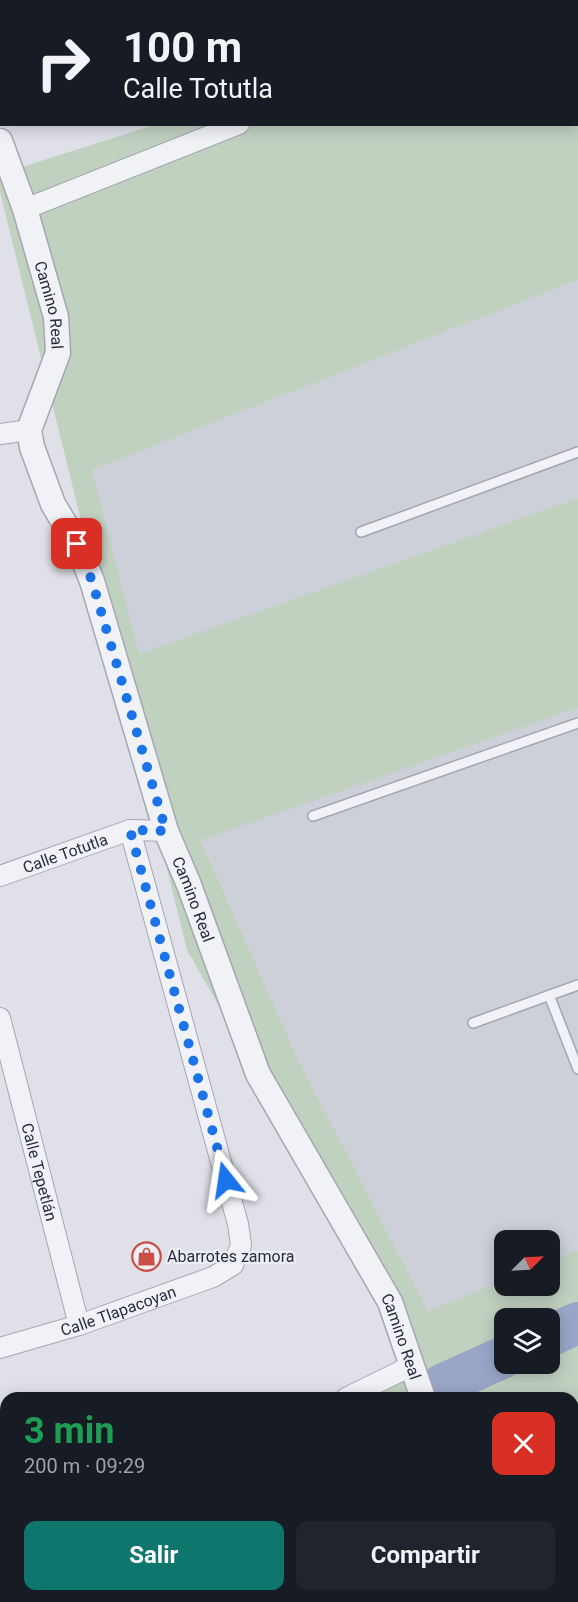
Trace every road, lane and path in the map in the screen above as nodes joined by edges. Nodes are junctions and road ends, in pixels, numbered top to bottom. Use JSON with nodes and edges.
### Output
{"nodes":[{"id":1,"x":227,"y":127,"type":"edge"},
{"id":2,"x":0,"y":141,"type":"edge"},
{"id":3,"x":25,"y":209,"type":"junction"},
{"id":4,"x":29,"y":430,"type":"junction"},
{"id":5,"x":0,"y":434,"type":"edge"},
{"id":6,"x":578,"y":452,"type":"edge"},
{"id":7,"x":362,"y":532,"type":"dead end"},
{"id":8,"x":578,"y":723,"type":"edge"},
{"id":9,"x":313,"y":816,"type":"dead end"},
{"id":10,"x":130,"y":830,"type":"junction"},
{"id":11,"x":166,"y":831,"type":"junction"},
{"id":12,"x":0,"y":876,"type":"edge"},
{"id":13,"x":578,"y":985,"type":"edge"},
{"id":14,"x":549,"y":995,"type":"junction"},
{"id":15,"x":0,"y":1018,"type":"edge"},
{"id":16,"x":474,"y":1023,"type":"dead end"},
{"id":17,"x":578,"y":1069,"type":"edge"},
{"id":18,"x":79,"y":1325,"type":"junction"},
{"id":19,"x":0,"y":1348,"type":"edge"},
{"id":20,"x":413,"y":1365,"type":"junction"},
{"id":21,"x":358,"y":1392,"type":"edge"},
{"id":22,"x":421,"y":1392,"type":"edge"}],
"edges":[{"from":1,"to":3,"type":"street"},
{"from":2,"to":3,"type":"street","name":"Camino Real"},
{"from":3,"to":4,"type":"street","name":"Camino Real"},
{"from":4,"to":5,"type":"street"},
{"from":4,"to":11,"type":"street","name":"Camino Real"},
{"from":6,"to":7,"type":"lane"},
{"from":8,"to":9,"type":"lane"},
{"from":10,"to":11,"type":"street","name":"Calle Totutla"},
{"from":10,"to":12,"type":"street","name":"Calle Totutla"},
{"from":10,"to":18,"type":"street","name":"Calle Tlapacoyan"},
{"from":11,"to":20,"type":"street","name":"Camino Real"},
{"from":13,"to":14,"type":"lane"},
{"from":14,"to":16,"type":"lane"},
{"from":14,"to":17,"type":"lane"},
{"from":15,"to":18,"type":"street","name":"Calle Tepetlán"},
{"from":18,"to":19,"type":"street","name":"Calle Tlapacoyan"},
{"from":20,"to":21,"type":"street"},
{"from":20,"to":22,"type":"street","name":"Camino Real"}]}
